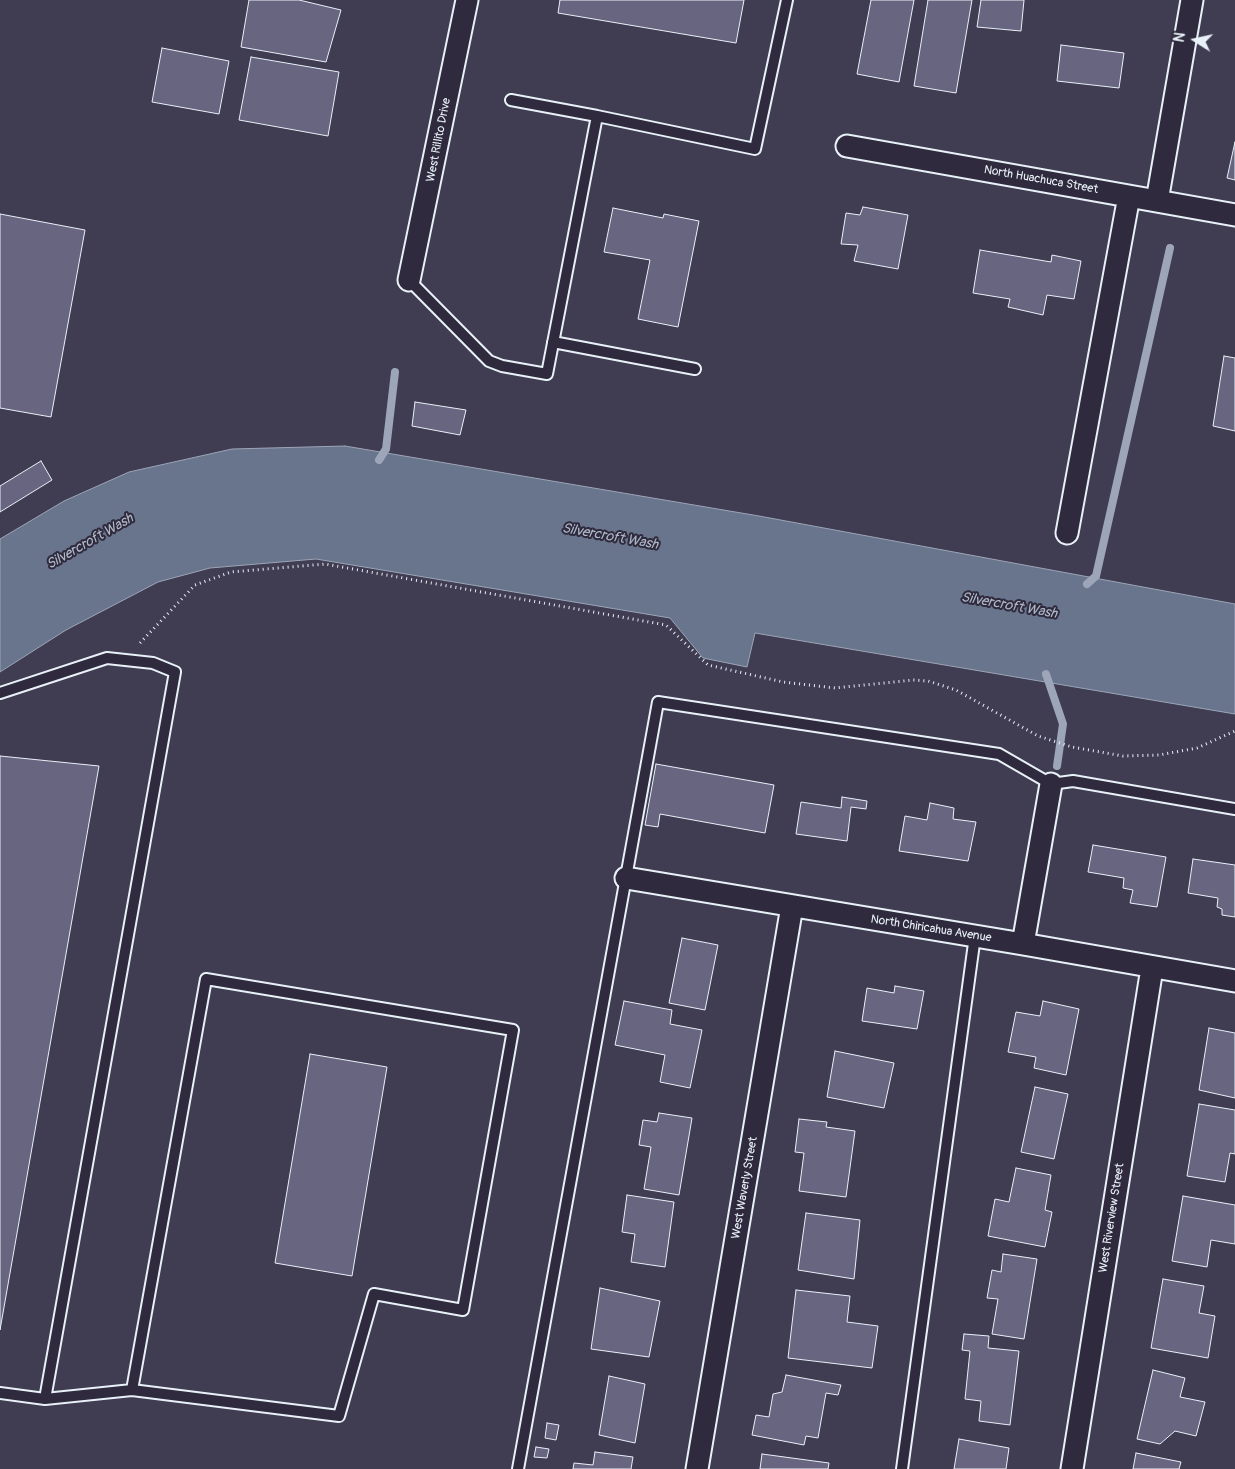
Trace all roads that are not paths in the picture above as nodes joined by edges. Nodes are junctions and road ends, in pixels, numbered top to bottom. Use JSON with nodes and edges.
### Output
{"nodes":[{"id":1,"x":467,"y":0,"type":"edge"},
{"id":2,"x":787,"y":0,"type":"edge"},
{"id":3,"x":1192,"y":0,"type":"edge"},
{"id":4,"x":512,"y":100,"type":"dead end"},
{"id":5,"x":597,"y":116,"type":"junction"},
{"id":6,"x":847,"y":146,"type":"dead end"},
{"id":7,"x":1129,"y":196,"type":"junction"},
{"id":8,"x":1157,"y":201,"type":"junction"},
{"id":9,"x":1235,"y":215,"type":"edge"},
{"id":10,"x":408,"y":280,"type":"joint"},
{"id":11,"x":553,"y":342,"type":"junction"},
{"id":12,"x":695,"y":369,"type":"dead end"},
{"id":13,"x":1066,"y":533,"type":"dead end"},
{"id":14,"x":0,"y":693,"type":"edge"},
{"id":15,"x":1051,"y":784,"type":"junction"},
{"id":16,"x":1235,"y":809,"type":"edge"},
{"id":17,"x":626,"y":878,"type":"junction"},
{"id":18,"x":792,"y":906,"type":"junction"},
{"id":19,"x":975,"y":936,"type":"junction"},
{"id":20,"x":1023,"y":944,"type":"junction"},
{"id":21,"x":1152,"y":968,"type":"junction"},
{"id":22,"x":1235,"y":981,"type":"edge"},
{"id":23,"x":132,"y":1390,"type":"junction"},
{"id":24,"x":0,"y":1393,"type":"edge"},
{"id":25,"x":45,"y":1399,"type":"junction"},
{"id":26,"x":518,"y":1469,"type":"edge"},
{"id":27,"x":697,"y":1469,"type":"edge"},
{"id":28,"x":902,"y":1469,"type":"edge"},
{"id":29,"x":1072,"y":1469,"type":"edge"}],
"edges":[{"from":1,"to":10,"type":"street","name":"West Rillito Drive"},
{"from":2,"to":5,"type":"lane"},
{"from":3,"to":8,"type":"street"},
{"from":4,"to":5,"type":"lane"},
{"from":5,"to":11,"type":"lane"},
{"from":6,"to":7,"type":"street","name":"North Huachuca Street"},
{"from":7,"to":8,"type":"street","name":"North Huachuca Street"},
{"from":7,"to":13,"type":"street"},
{"from":8,"to":9,"type":"street","name":"North Huachuca Street"},
{"from":10,"to":11,"type":"lane"},
{"from":11,"to":12,"type":"lane"},
{"from":14,"to":25,"type":"lane"},
{"from":15,"to":16,"type":"lane"},
{"from":15,"to":17,"type":"lane"},
{"from":15,"to":20,"type":"street"},
{"from":17,"to":18,"type":"street","name":"North Chiricahua Avenue"},
{"from":17,"to":26,"type":"lane"},
{"from":18,"to":19,"type":"street","name":"North Chiricahua Avenue"},
{"from":18,"to":27,"type":"street","name":"West Waverly Street"},
{"from":19,"to":20,"type":"street","name":"North Chiricahua Avenue"},
{"from":19,"to":28,"type":"lane"},
{"from":20,"to":21,"type":"street","name":"North Chiricahua Avenue"},
{"from":21,"to":22,"type":"street","name":"North Chiricahua Avenue"},
{"from":21,"to":29,"type":"street","name":"West Riverview Street"},
{"from":23,"to":23,"type":"lane"},
{"from":23,"to":25,"type":"lane"},
{"from":24,"to":25,"type":"lane"}]}
